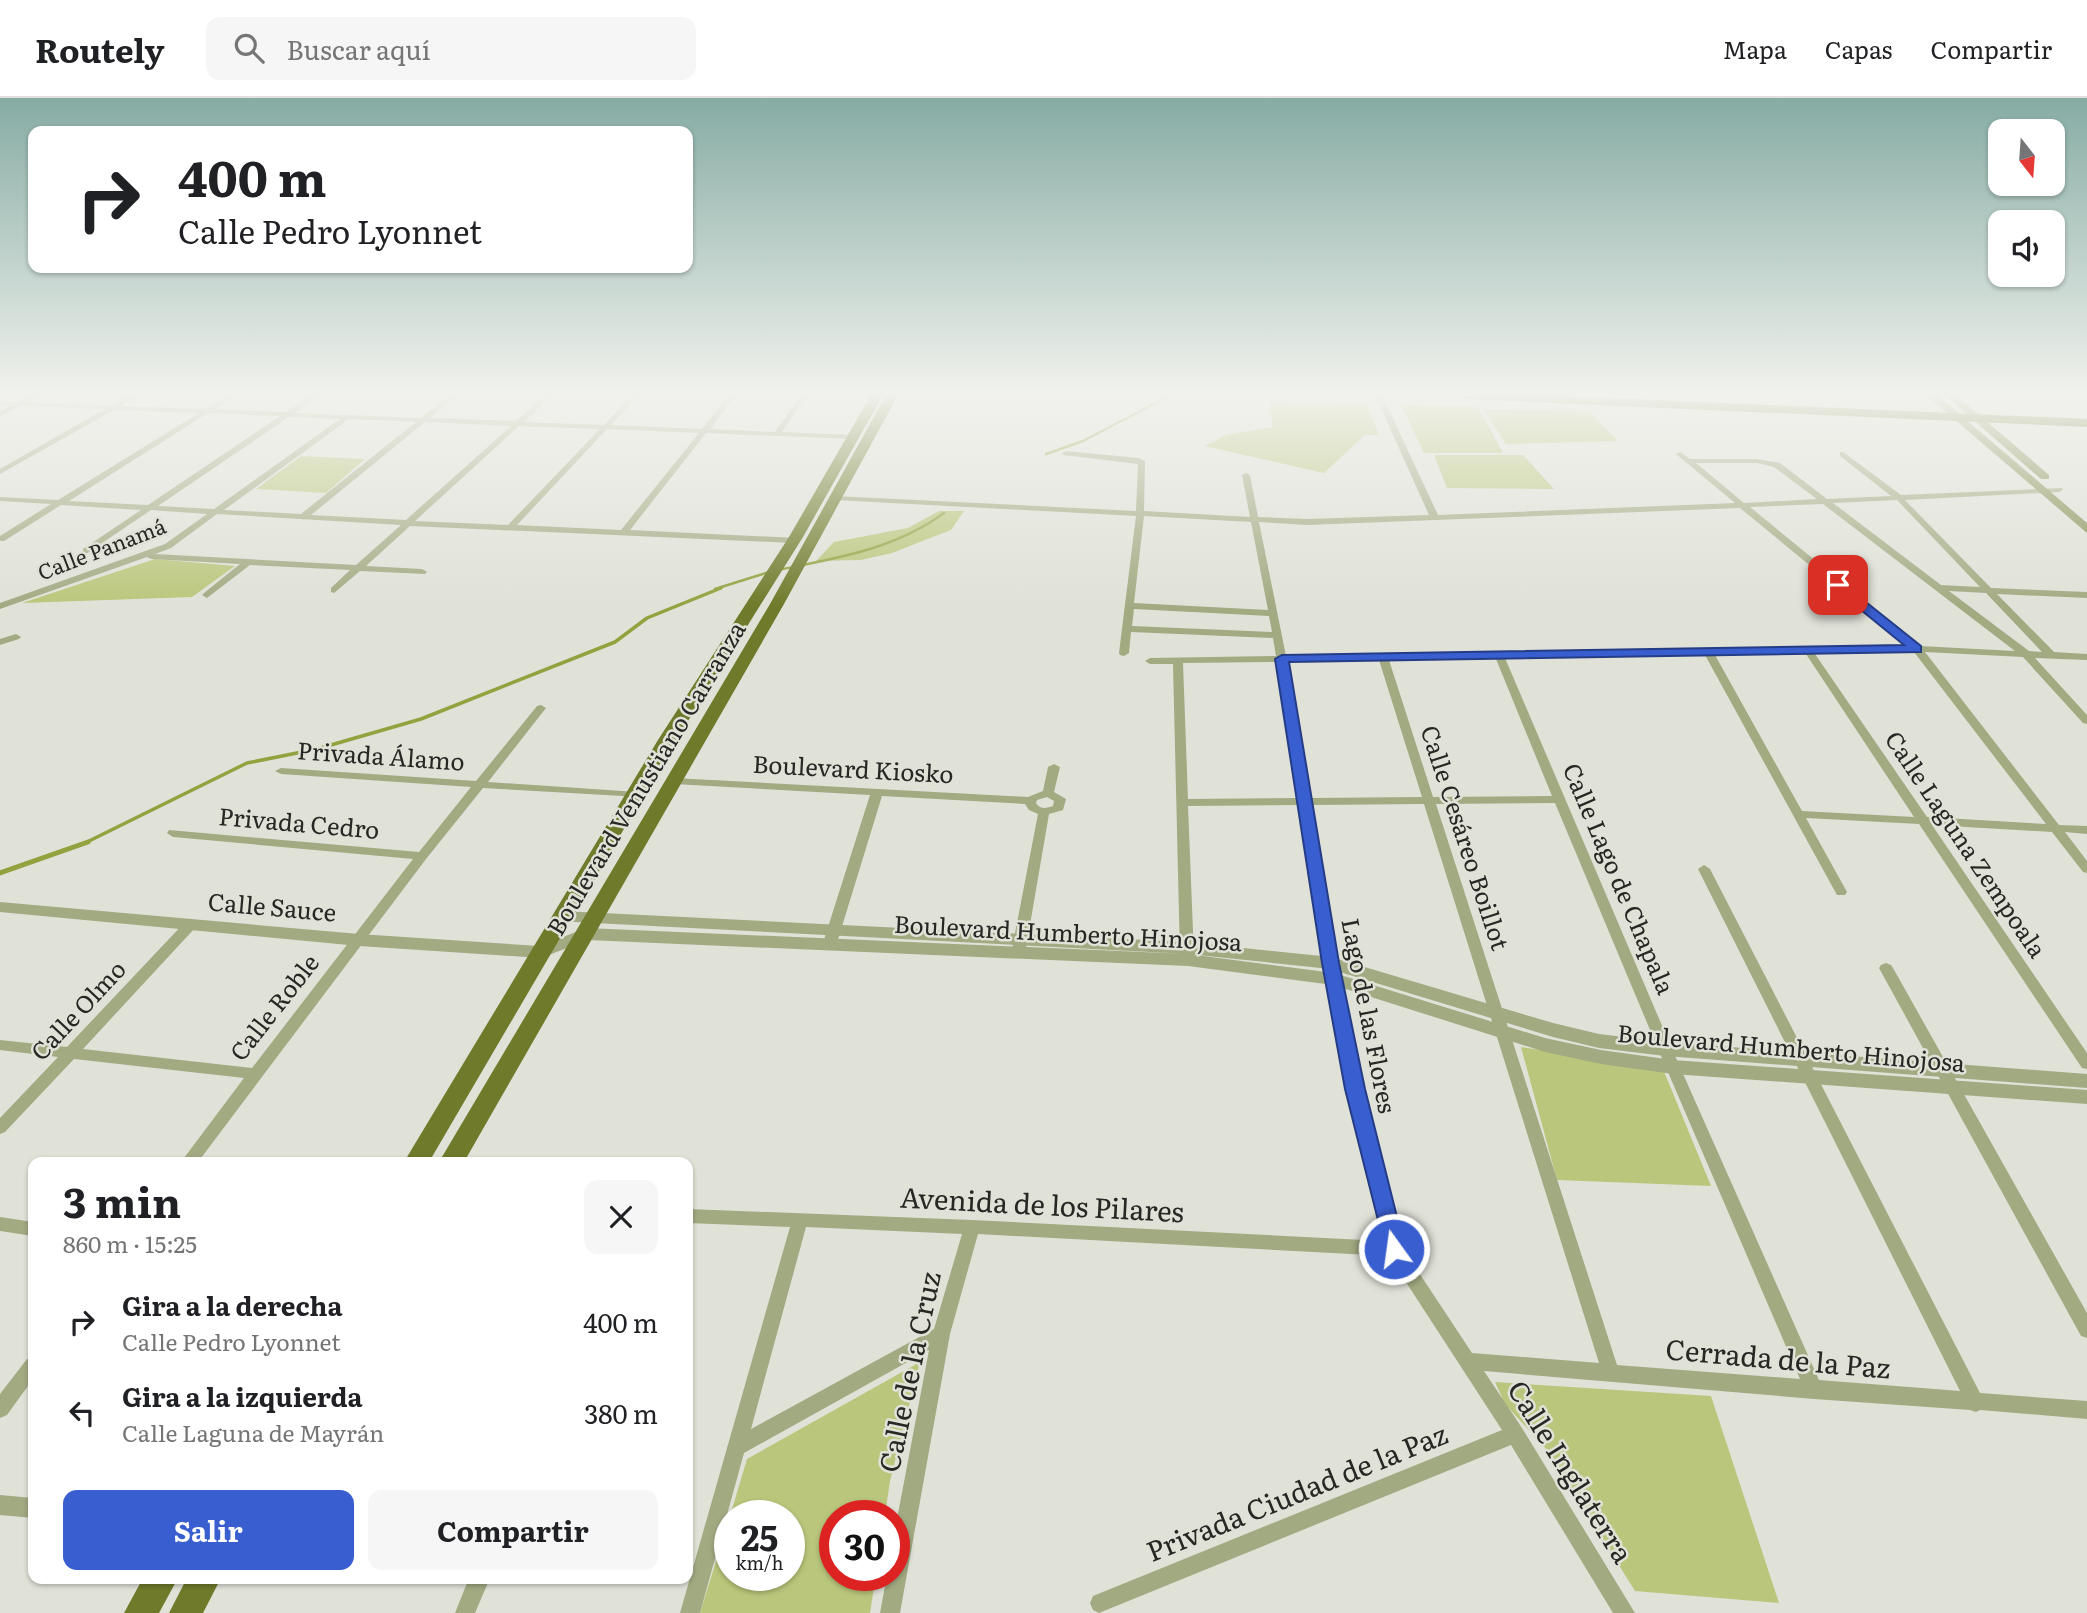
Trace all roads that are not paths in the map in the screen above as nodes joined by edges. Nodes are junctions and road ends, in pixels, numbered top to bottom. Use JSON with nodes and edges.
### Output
{"nodes":[{"id":1,"x":118,"y":466,"type":"edge"},
{"id":2,"x":213,"y":466,"type":"edge"},
{"id":3,"x":281,"y":466,"type":"edge"},
{"id":4,"x":367,"y":466,"type":"edge"},
{"id":5,"x":473,"y":466,"type":"edge"},
{"id":6,"x":570,"y":466,"type":"edge"},
{"id":7,"x":678,"y":466,"type":"edge"},
{"id":8,"x":836,"y":466,"type":"edge"},
{"id":9,"x":853,"y":466,"type":"edge"},
{"id":10,"x":1142,"y":466,"type":"edge"},
{"id":11,"x":1411,"y":466,"type":"edge"},
{"id":12,"x":1693,"y":466,"type":"edge"},
{"id":13,"x":1777,"y":466,"type":"edge"},
{"id":14,"x":1859,"y":466,"type":"edge"},
{"id":15,"x":2017,"y":466,"type":"edge"},
{"id":16,"x":2029,"y":466,"type":"edge"},
{"id":17,"x":1246,"y":475,"type":"dead end"},
{"id":18,"x":2042,"y":490,"type":"junction"},
{"id":19,"x":2059,"y":490,"type":"junction"},
{"id":20,"x":1898,"y":497,"type":"junction"},
{"id":21,"x":835,"y":498,"type":"junction"},
{"id":22,"x":0,"y":499,"type":"edge"},
{"id":23,"x":1822,"y":501,"type":"junction"},
{"id":24,"x":60,"y":502,"type":"junction"},
{"id":25,"x":1740,"y":506,"type":"junction"},
{"id":26,"x":151,"y":507,"type":"junction"},
{"id":27,"x":220,"y":511,"type":"junction"},
{"id":28,"x":1140,"y":514,"type":"junction"},
{"id":29,"x":2087,"y":514,"type":"edge"},
{"id":30,"x":1508,"y":515,"type":"joint"},
{"id":31,"x":304,"y":516,"type":"junction"},
{"id":32,"x":1435,"y":518,"type":"junction"},
{"id":33,"x":1254,"y":519,"type":"junction"},
{"id":34,"x":409,"y":523,"type":"junction"},
{"id":35,"x":510,"y":528,"type":"junction"},
{"id":36,"x":2087,"y":529,"type":"edge"},
{"id":37,"x":623,"y":533,"type":"junction"},
{"id":38,"x":1,"y":539,"type":"edge"},
{"id":39,"x":793,"y":540,"type":"junction"},
{"id":40,"x":86,"y":551,"type":"dead end"},
{"id":41,"x":148,"y":556,"type":"junction"},
{"id":42,"x":247,"y":563,"type":"junction"},
{"id":43,"x":358,"y":569,"type":"junction"},
{"id":44,"x":786,"y":569,"type":"junction"},
{"id":45,"x":422,"y":572,"type":"dead end"},
{"id":46,"x":1938,"y":588,"type":"junction"},
{"id":47,"x":334,"y":590,"type":"dead end"},
{"id":48,"x":1990,"y":590,"type":"junction"},
{"id":49,"x":207,"y":595,"type":"dead end"},
{"id":50,"x":2087,"y":595,"type":"edge"},
{"id":51,"x":0,"y":606,"type":"edge"},
{"id":52,"x":1130,"y":606,"type":"junction"},
{"id":53,"x":1272,"y":613,"type":"junction"},
{"id":54,"x":1127,"y":629,"type":"junction"},
{"id":55,"x":1277,"y":635,"type":"junction"},
{"id":56,"x":16,"y":637,"type":"dead end"},
{"id":57,"x":0,"y":642,"type":"edge"},
{"id":58,"x":1917,"y":649,"type":"junction"},
{"id":59,"x":1808,"y":650,"type":"junction"},
{"id":60,"x":1708,"y":652,"type":"junction"},
{"id":61,"x":1124,"y":653,"type":"dead end"},
{"id":62,"x":2026,"y":654,"type":"junction"},
{"id":63,"x":1499,"y":655,"type":"junction"},
{"id":64,"x":2051,"y":655,"type":"junction"},
{"id":65,"x":1383,"y":657,"type":"junction"},
{"id":66,"x":2087,"y":657,"type":"edge"},
{"id":67,"x":1282,"y":659,"type":"junction"},
{"id":68,"x":1150,"y":661,"type":"dead end"},
{"id":69,"x":1178,"y":661,"type":"junction"},
{"id":70,"x":541,"y":708,"type":"dead end"},
{"id":71,"x":2087,"y":721,"type":"edge"},
{"id":72,"x":1054,"y":768,"type":"dead end"},
{"id":73,"x":281,"y":771,"type":"dead end"},
{"id":74,"x":674,"y":781,"type":"junction"},
{"id":75,"x":478,"y":785,"type":"junction"},
{"id":76,"x":877,"y":793,"type":"junction"},
{"id":77,"x":1048,"y":793,"type":"junction"},
{"id":78,"x":637,"y":794,"type":"junction"},
{"id":79,"x":1429,"y":799,"type":"junction"},
{"id":80,"x":1559,"y":799,"type":"junction"},
{"id":81,"x":1031,"y":800,"type":"junction"},
{"id":82,"x":1304,"y":801,"type":"junction"},
{"id":83,"x":1183,"y":803,"type":"junction"},
{"id":84,"x":1044,"y":812,"type":"junction"},
{"id":85,"x":1800,"y":814,"type":"junction"},
{"id":86,"x":1923,"y":820,"type":"junction"},
{"id":87,"x":2056,"y":828,"type":"junction"},
{"id":88,"x":2087,"y":830,"type":"edge"},
{"id":89,"x":173,"y":833,"type":"dead end"},
{"id":90,"x":422,"y":856,"type":"junction"},
{"id":91,"x":1704,"y":869,"type":"dead end"},
{"id":92,"x":2087,"y":869,"type":"edge"},
{"id":93,"x":1841,"y":892,"type":"dead end"},
{"id":94,"x":0,"y":907,"type":"edge"},
{"id":95,"x":562,"y":917,"type":"junction"},
{"id":96,"x":190,"y":925,"type":"junction"},
{"id":97,"x":590,"y":927,"type":"junction"},
{"id":98,"x":832,"y":938,"type":"junction"},
{"id":99,"x":359,"y":940,"type":"junction"},
{"id":100,"x":1020,"y":946,"type":"junction"},
{"id":101,"x":541,"y":952,"type":"junction"},
{"id":102,"x":1187,"y":954,"type":"junction"},
{"id":103,"x":1886,"y":968,"type":"dead end"},
{"id":104,"x":1333,"y":971,"type":"junction"},
{"id":105,"x":1502,"y":1024,"type":"junction"},
{"id":106,"x":0,"y":1045,"type":"edge"},
{"id":107,"x":1665,"y":1049,"type":"junction"},
{"id":108,"x":70,"y":1053,"type":"junction"},
{"id":109,"x":2087,"y":1064,"type":"edge"},
{"id":110,"x":1673,"y":1067,"type":"junction"},
{"id":111,"x":1806,"y":1068,"type":"junction"},
{"id":112,"x":1941,"y":1070,"type":"junction"},
{"id":113,"x":255,"y":1074,"type":"junction"},
{"id":114,"x":2087,"y":1081,"type":"edge"},
{"id":115,"x":1952,"y":1088,"type":"junction"},
{"id":116,"x":2087,"y":1097,"type":"edge"},
{"id":117,"x":0,"y":1128,"type":"edge"},
{"id":118,"x":193,"y":1157,"type":"edge"},
{"id":119,"x":419,"y":1157,"type":"edge"},
{"id":120,"x":454,"y":1157,"type":"edge"},
{"id":121,"x":693,"y":1216,"type":"edge"},
{"id":122,"x":800,"y":1220,"type":"junction"},
{"id":123,"x":0,"y":1224,"type":"edge"},
{"id":124,"x":972,"y":1227,"type":"junction"},
{"id":125,"x":28,"y":1228,"type":"edge"},
{"id":126,"x":1394,"y":1249,"type":"junction"},
{"id":127,"x":2087,"y":1330,"type":"edge"},
{"id":128,"x":941,"y":1334,"type":"junction"},
{"id":129,"x":1466,"y":1361,"type":"junction"},
{"id":130,"x":28,"y":1372,"type":"edge"},
{"id":131,"x":1611,"y":1373,"type":"junction"},
{"id":132,"x":1814,"y":1390,"type":"junction"},
{"id":133,"x":1976,"y":1403,"type":"junction"},
{"id":134,"x":0,"y":1409,"type":"edge"},
{"id":135,"x":2087,"y":1410,"type":"edge"},
{"id":136,"x":1515,"y":1434,"type":"junction"},
{"id":137,"x":734,"y":1448,"type":"junction"},
{"id":138,"x":0,"y":1505,"type":"edge"},
{"id":139,"x":28,"y":1508,"type":"edge"},
{"id":140,"x":158,"y":1584,"type":"edge"},
{"id":141,"x":201,"y":1584,"type":"edge"},
{"id":142,"x":477,"y":1584,"type":"edge"},
{"id":143,"x":1100,"y":1603,"type":"dead end"},
{"id":144,"x":141,"y":1613,"type":"edge"},
{"id":145,"x":184,"y":1613,"type":"edge"},
{"id":146,"x":465,"y":1613,"type":"edge"},
{"id":147,"x":690,"y":1613,"type":"edge"},
{"id":148,"x":890,"y":1613,"type":"edge"},
{"id":149,"x":1625,"y":1613,"type":"edge"}],
"edges":[{"from":1,"to":24,"type":"street"},
{"from":2,"to":26,"type":"street"},
{"from":3,"to":27,"type":"street","name":"Calle Panamá"},
{"from":4,"to":31,"type":"street"},
{"from":5,"to":34,"type":"street"},
{"from":6,"to":35,"type":"street"},
{"from":7,"to":37,"type":"street"},
{"from":8,"to":39,"type":"main road","name":"Boulevard Venustiano Carranza"},
{"from":9,"to":21,"type":"main road","name":"Boulevard Venustiano Carranza"},
{"from":10,"to":28,"type":"street"},
{"from":11,"to":32,"type":"street"},
{"from":12,"to":25,"type":"street"},
{"from":13,"to":23,"type":"street"},
{"from":14,"to":20,"type":"street"},
{"from":15,"to":18,"type":"main road"},
{"from":16,"to":19,"type":"main road"},
{"from":17,"to":33,"type":"street"},
{"from":18,"to":19,"type":"street"},
{"from":18,"to":20,"type":"street"},
{"from":18,"to":36,"type":"main road"},
{"from":19,"to":29,"type":"main road"},
{"from":20,"to":23,"type":"street"},
{"from":20,"to":48,"type":"street"},
{"from":21,"to":28,"type":"street"},
{"from":21,"to":44,"type":"main road","name":"Boulevard Venustiano Carranza"},
{"from":22,"to":24,"type":"street"},
{"from":23,"to":25,"type":"street"},
{"from":23,"to":46,"type":"street"},
{"from":24,"to":26,"type":"street"},
{"from":24,"to":38,"type":"street"},
{"from":25,"to":30,"type":"street"},
{"from":25,"to":58,"type":"street"},
{"from":26,"to":27,"type":"street"},
{"from":26,"to":40,"type":"street"},
{"from":27,"to":31,"type":"street"},
{"from":27,"to":41,"type":"street","name":"Calle Panamá"},
{"from":28,"to":33,"type":"street"},
{"from":28,"to":52,"type":"street"},
{"from":30,"to":32,"type":"street"},
{"from":31,"to":34,"type":"street"},
{"from":32,"to":33,"type":"street"},
{"from":33,"to":53,"type":"street","name":"Lago de las Flores"},
{"from":34,"to":35,"type":"street"},
{"from":34,"to":43,"type":"street"},
{"from":35,"to":37,"type":"street"},
{"from":37,"to":39,"type":"street"},
{"from":39,"to":44,"type":"main road","name":"Boulevard Venustiano Carranza"},
{"from":41,"to":42,"type":"street"},
{"from":41,"to":51,"type":"street","name":"Calle Panamá"},
{"from":42,"to":43,"type":"street"},
{"from":42,"to":49,"type":"street"},
{"from":43,"to":45,"type":"street"},
{"from":43,"to":47,"type":"street"},
{"from":44,"to":74,"type":"main road","name":"Boulevard Venustiano Carranza"},
{"from":44,"to":78,"type":"main road","name":"Boulevard Venustiano Carranza"},
{"from":46,"to":48,"type":"street"},
{"from":46,"to":62,"type":"street"},
{"from":48,"to":50,"type":"street"},
{"from":48,"to":64,"type":"street"},
{"from":52,"to":53,"type":"street"},
{"from":52,"to":54,"type":"street"},
{"from":53,"to":55,"type":"street","name":"Lago de las Flores"},
{"from":54,"to":55,"type":"street"},
{"from":54,"to":61,"type":"street"},
{"from":55,"to":67,"type":"street","name":"Lago de las Flores"},
{"from":56,"to":57,"type":"street"},
{"from":58,"to":59,"type":"street"},
{"from":58,"to":62,"type":"street"},
{"from":58,"to":87,"type":"street"},
{"from":59,"to":60,"type":"street"},
{"from":59,"to":86,"type":"street","name":"Calle Laguna Zempoala"},
{"from":60,"to":63,"type":"street"},
{"from":60,"to":85,"type":"street"},
{"from":62,"to":64,"type":"street"},
{"from":62,"to":71,"type":"street"},
{"from":63,"to":65,"type":"street"},
{"from":63,"to":80,"type":"street","name":"Calle Lago de Chapala"},
{"from":64,"to":66,"type":"street"},
{"from":65,"to":67,"type":"street"},
{"from":65,"to":79,"type":"street","name":"Calle Cesáreo Boillot"},
{"from":67,"to":69,"type":"street"},
{"from":67,"to":82,"type":"street","name":"Lago de las Flores"},
{"from":68,"to":69,"type":"street"},
{"from":69,"to":83,"type":"street"},
{"from":70,"to":75,"type":"street","name":"Calle Roble"},
{"from":72,"to":77,"type":"street"},
{"from":73,"to":75,"type":"street","name":"Privada Álamo"},
{"from":74,"to":76,"type":"street","name":"Boulevard Kiosko"},
{"from":74,"to":97,"type":"main road","name":"Boulevard Venustiano Carranza"},
{"from":75,"to":78,"type":"street","name":"Privada Álamo"},
{"from":75,"to":90,"type":"street","name":"Calle Roble"},
{"from":76,"to":81,"type":"street","name":"Boulevard Kiosko"},
{"from":76,"to":98,"type":"street"},
{"from":77,"to":81,"type":"street"},
{"from":77,"to":84,"type":"street"},
{"from":78,"to":95,"type":"main road","name":"Boulevard Venustiano Carranza"},
{"from":79,"to":80,"type":"street"},
{"from":79,"to":82,"type":"street"},
{"from":79,"to":105,"type":"street","name":"Calle Cesáreo Boillot"},
{"from":80,"to":107,"type":"street","name":"Calle Lago de Chapala"},
{"from":81,"to":84,"type":"street"},
{"from":82,"to":83,"type":"street"},
{"from":82,"to":104,"type":"street","name":"Lago de las Flores"},
{"from":83,"to":102,"type":"street"},
{"from":84,"to":100,"type":"street"},
{"from":85,"to":86,"type":"street"},
{"from":85,"to":93,"type":"street"},
{"from":86,"to":87,"type":"street"},
{"from":86,"to":109,"type":"street","name":"Calle Laguna Zempoala"},
{"from":87,"to":88,"type":"street"},
{"from":87,"to":92,"type":"street"},
{"from":89,"to":90,"type":"street","name":"Privada Cedro"},
{"from":90,"to":99,"type":"street","name":"Calle Roble"},
{"from":91,"to":111,"type":"street"},
{"from":94,"to":96,"type":"street","name":"Calle Sauce"},
{"from":95,"to":97,"type":"street","name":"Boulevard Humberto Hinojosa"},
{"from":95,"to":101,"type":"main road","name":"Boulevard Venustiano Carranza"},
{"from":96,"to":99,"type":"street","name":"Calle Sauce"},
{"from":96,"to":108,"type":"street","name":"Calle Olmo"},
{"from":97,"to":98,"type":"street","name":"Boulevard Humberto Hinojosa"},
{"from":97,"to":101,"type":"street","name":"Boulevard Humberto Hinojosa"},
{"from":97,"to":120,"type":"main road","name":"Boulevard Venustiano Carranza"},
{"from":98,"to":100,"type":"street","name":"Boulevard Humberto Hinojosa"},
{"from":99,"to":101,"type":"street","name":"Calle Sauce"},
{"from":99,"to":113,"type":"street","name":"Calle Roble"},
{"from":100,"to":102,"type":"street","name":"Boulevard Humberto Hinojosa"},
{"from":101,"to":119,"type":"main road","name":"Boulevard Venustiano Carranza"},
{"from":102,"to":104,"type":"street","name":"Boulevard Humberto Hinojosa"},
{"from":103,"to":112,"type":"street"},
{"from":104,"to":105,"type":"street","name":"Boulevard Humberto Hinojosa"},
{"from":104,"to":126,"type":"street","name":"Lago de las Flores"},
{"from":105,"to":107,"type":"street","name":"Boulevard Humberto Hinojosa"},
{"from":105,"to":110,"type":"street","name":"Boulevard Humberto Hinojosa"},
{"from":105,"to":131,"type":"street"},
{"from":106,"to":108,"type":"street"},
{"from":107,"to":110,"type":"street","name":"Calle Lago de Chapala"},
{"from":107,"to":111,"type":"street","name":"Boulevard Humberto Hinojosa"},
{"from":108,"to":113,"type":"street"},
{"from":108,"to":117,"type":"street","name":"Calle Olmo"},
{"from":110,"to":111,"type":"street","name":"Boulevard Humberto Hinojosa"},
{"from":110,"to":132,"type":"street","name":"Calle Lago de Chapala"},
{"from":111,"to":112,"type":"street","name":"Boulevard Humberto Hinojosa"},
{"from":111,"to":115,"type":"street","name":"Boulevard Humberto Hinojosa"},
{"from":111,"to":133,"type":"street"},
{"from":112,"to":114,"type":"street","name":"Boulevard Humberto Hinojosa"},
{"from":112,"to":115,"type":"street"},
{"from":113,"to":118,"type":"street","name":"Calle Roble"},
{"from":115,"to":116,"type":"street","name":"Boulevard Humberto Hinojosa"},
{"from":115,"to":127,"type":"street"},
{"from":121,"to":122,"type":"street","name":"Avenida de los Pilares"},
{"from":122,"to":124,"type":"street","name":"Avenida de los Pilares"},
{"from":122,"to":137,"type":"street"},
{"from":123,"to":125,"type":"street"},
{"from":124,"to":126,"type":"street","name":"Avenida de los Pilares"},
{"from":124,"to":128,"type":"street","name":"Calle de la Cruz"},
{"from":126,"to":129,"type":"street","name":"Lago de las Flores"},
{"from":128,"to":137,"type":"street"},
{"from":128,"to":148,"type":"street","name":"Calle de la Cruz"},
{"from":129,"to":131,"type":"street","name":"Cerrada de la Paz"},
{"from":129,"to":136,"type":"street","name":"Calle Inglaterra"},
{"from":130,"to":134,"type":"street"},
{"from":131,"to":132,"type":"street","name":"Cerrada de la Paz"},
{"from":132,"to":133,"type":"street","name":"Cerrada de la Paz"},
{"from":133,"to":135,"type":"street","name":"Cerrada de la Paz"},
{"from":136,"to":143,"type":"street","name":"Privada Ciudad de la Paz"},
{"from":136,"to":149,"type":"street","name":"Calle Inglaterra"},
{"from":137,"to":147,"type":"street"},
{"from":138,"to":139,"type":"street"},
{"from":140,"to":144,"type":"main road"},
{"from":141,"to":145,"type":"main road"},
{"from":142,"to":146,"type":"street"}]}
